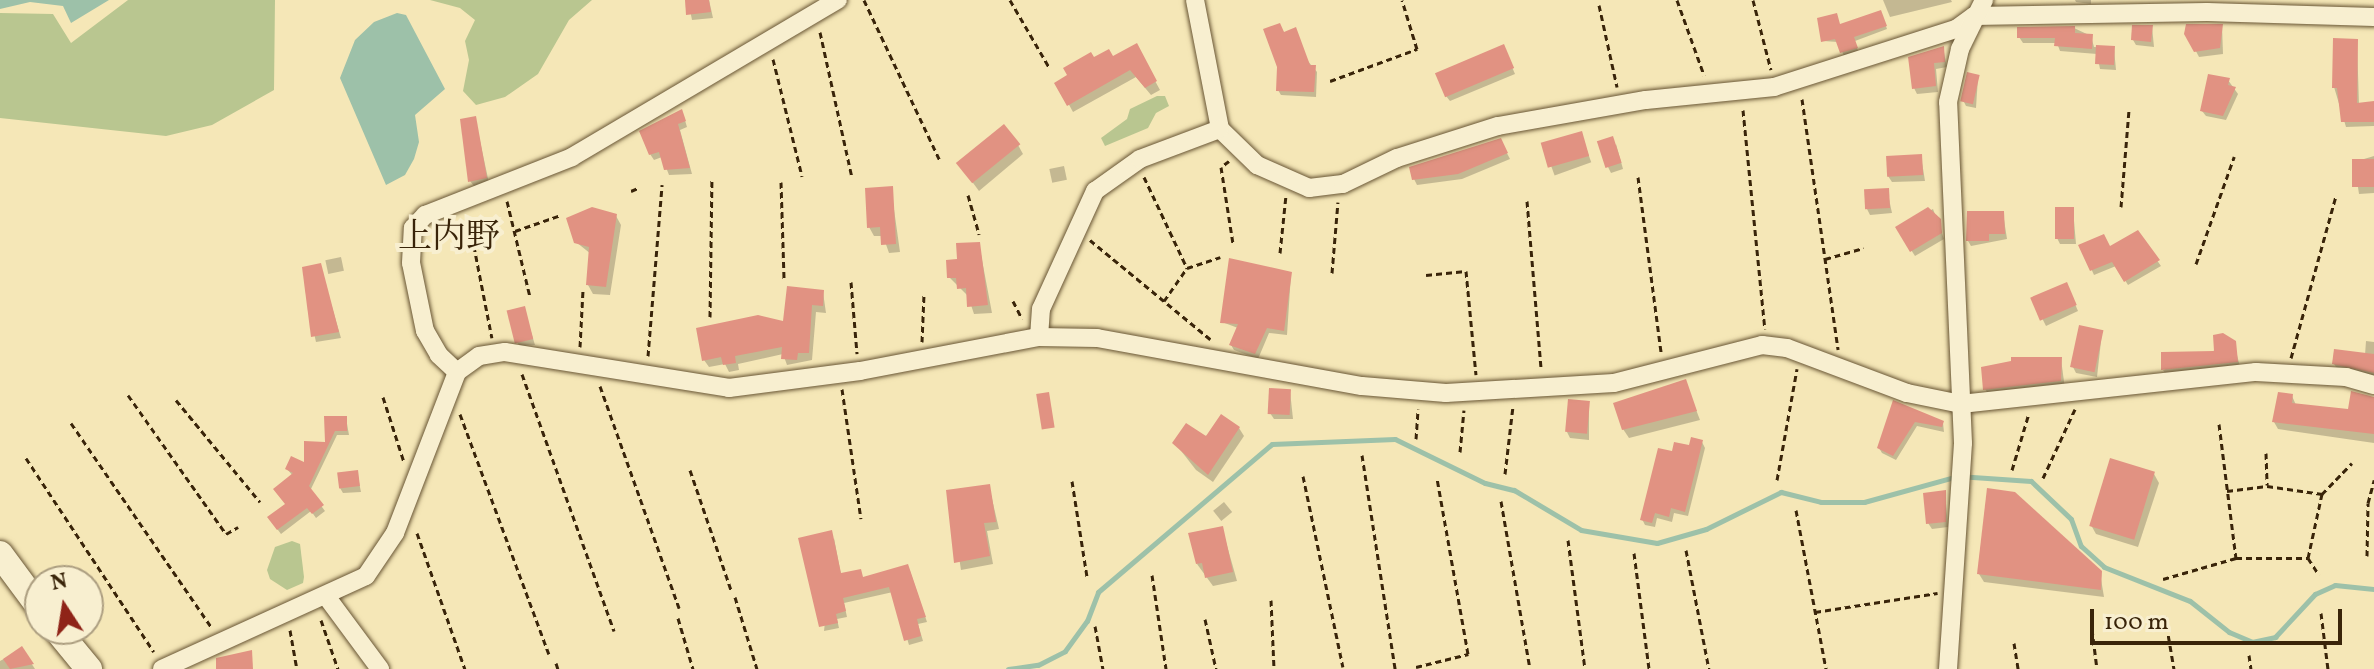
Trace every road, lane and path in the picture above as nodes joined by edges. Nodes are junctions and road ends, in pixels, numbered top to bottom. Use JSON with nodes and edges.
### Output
{"nodes":[{"id":1,"x":838,"y":0,"type":"edge"},
{"id":2,"x":864,"y":0,"type":"edge"},
{"id":3,"x":1195,"y":0,"type":"edge"},
{"id":4,"x":1402,"y":0,"type":"edge"},
{"id":5,"x":1677,"y":0,"type":"edge"},
{"id":6,"x":1753,"y":0,"type":"edge"},
{"id":7,"x":1012,"y":1,"type":"edge"},
{"id":8,"x":1599,"y":5,"type":"dead end"},
{"id":9,"x":1980,"y":5,"type":"edge"},
{"id":10,"x":2374,"y":17,"type":"edge"},
{"id":11,"x":818,"y":24,"type":"dead end"},
{"id":12,"x":771,"y":52,"type":"dead end"},
{"id":13,"x":1049,"y":67,"type":"dead end"},
{"id":14,"x":1772,"y":75,"type":"dead end"},
{"id":15,"x":1705,"y":80,"type":"dead end"},
{"id":16,"x":1330,"y":81,"type":"dead end"},
{"id":17,"x":1618,"y":94,"type":"dead end"},
{"id":18,"x":1802,"y":99,"type":"dead end"},
{"id":19,"x":1743,"y":110,"type":"dead end"},
{"id":20,"x":2129,"y":110,"type":"dead end"},
{"id":21,"x":1220,"y":129,"type":"junction"},
{"id":22,"x":1236,"y":156,"type":"dead end"},
{"id":23,"x":2234,"y":157,"type":"dead end"},
{"id":24,"x":940,"y":161,"type":"dead end"},
{"id":25,"x":1140,"y":170,"type":"dead end"},
{"id":26,"x":802,"y":176,"type":"dead end"},
{"id":27,"x":852,"y":177,"type":"dead end"},
{"id":28,"x":1638,"y":177,"type":"dead end"},
{"id":29,"x":712,"y":179,"type":"dead end"},
{"id":30,"x":781,"y":182,"type":"dead end"},
{"id":31,"x":662,"y":185,"type":"dead end"},
{"id":32,"x":638,"y":188,"type":"dead end"},
{"id":33,"x":503,"y":189,"type":"dead end"},
{"id":34,"x":631,"y":191,"type":"dead end"},
{"id":35,"x":1287,"y":192,"type":"dead end"},
{"id":36,"x":1339,"y":194,"type":"dead end"},
{"id":37,"x":968,"y":195,"type":"dead end"},
{"id":38,"x":2336,"y":196,"type":"dead end"},
{"id":39,"x":1527,"y":201,"type":"dead end"},
{"id":40,"x":465,"y":205,"type":"dead end"},
{"id":41,"x":2121,"y":207,"type":"dead end"},
{"id":42,"x":561,"y":215,"type":"dead end"},
{"id":43,"x":515,"y":231,"type":"junction"},
{"id":44,"x":979,"y":234,"type":"dead end"},
{"id":45,"x":1084,"y":235,"type":"dead end"},
{"id":46,"x":1233,"y":244,"type":"dead end"},
{"id":47,"x":1863,"y":248,"type":"dead end"},
{"id":48,"x":1280,"y":253,"type":"dead end"},
{"id":49,"x":1220,"y":257,"type":"dead end"},
{"id":50,"x":1825,"y":259,"type":"junction"},
{"id":51,"x":2196,"y":264,"type":"dead end"},
{"id":52,"x":1187,"y":268,"type":"junction"},
{"id":53,"x":1332,"y":273,"type":"dead end"},
{"id":54,"x":1426,"y":275,"type":"dead end"},
{"id":55,"x":784,"y":279,"type":"dead end"},
{"id":56,"x":851,"y":282,"type":"dead end"},
{"id":57,"x":583,"y":290,"type":"dead end"},
{"id":58,"x":924,"y":294,"type":"dead end"},
{"id":59,"x":530,"y":297,"type":"dead end"},
{"id":60,"x":1013,"y":301,"type":"dead end"},
{"id":61,"x":1164,"y":301,"type":"junction"},
{"id":62,"x":710,"y":317,"type":"dead end"},
{"id":63,"x":1765,"y":330,"type":"dead end"},
{"id":64,"x":1034,"y":334,"type":"junction"},
{"id":65,"x":1211,"y":340,"type":"dead end"},
{"id":66,"x":492,"y":341,"type":"dead end"},
{"id":67,"x":922,"y":349,"type":"dead end"},
{"id":68,"x":1838,"y":352,"type":"dead end"},
{"id":69,"x":580,"y":354,"type":"dead end"},
{"id":70,"x":647,"y":363,"type":"dead end"},
{"id":71,"x":858,"y":363,"type":"dead end"},
{"id":72,"x":1662,"y":363,"type":"dead end"},
{"id":73,"x":1798,"y":363,"type":"dead end"},
{"id":74,"x":2289,"y":364,"type":"dead end"},
{"id":75,"x":457,"y":372,"type":"junction"},
{"id":76,"x":522,"y":374,"type":"dead end"},
{"id":77,"x":1542,"y":380,"type":"dead end"},
{"id":78,"x":1477,"y":384,"type":"dead end"},
{"id":79,"x":2374,"y":385,"type":"edge"},
{"id":80,"x":600,"y":386,"type":"dead end"},
{"id":81,"x":842,"y":388,"type":"dead end"},
{"id":82,"x":128,"y":395,"type":"dead end"},
{"id":83,"x":383,"y":397,"type":"dead end"},
{"id":84,"x":176,"y":400,"type":"dead end"},
{"id":85,"x":1419,"y":402,"type":"dead end"},
{"id":86,"x":1464,"y":402,"type":"dead end"},
{"id":87,"x":1513,"y":402,"type":"dead end"},
{"id":88,"x":1961,"y":404,"type":"junction"},
{"id":89,"x":2077,"y":405,"type":"dead end"},
{"id":90,"x":2030,"y":409,"type":"dead end"},
{"id":91,"x":458,"y":410,"type":"dead end"},
{"id":92,"x":71,"y":423,"type":"dead end"},
{"id":93,"x":2219,"y":424,"type":"dead end"},
{"id":94,"x":1416,"y":439,"type":"dead end"},
{"id":95,"x":1460,"y":452,"type":"dead end"},
{"id":96,"x":2266,"y":453,"type":"dead end"},
{"id":97,"x":1362,"y":455,"type":"dead end"},
{"id":98,"x":26,"y":458,"type":"dead end"},
{"id":99,"x":2352,"y":463,"type":"dead end"},
{"id":100,"x":405,"y":466,"type":"dead end"},
{"id":101,"x":690,"y":470,"type":"dead end"},
{"id":102,"x":2012,"y":470,"type":"dead end"},
{"id":103,"x":1505,"y":474,"type":"dead end"},
{"id":104,"x":1303,"y":476,"type":"dead end"},
{"id":105,"x":2043,"y":478,"type":"dead end"},
{"id":106,"x":1437,"y":479,"type":"dead end"},
{"id":107,"x":1777,"y":480,"type":"dead end"},
{"id":108,"x":2374,"y":480,"type":"edge"},
{"id":109,"x":1072,"y":481,"type":"dead end"},
{"id":110,"x":2267,"y":486,"type":"junction"},
{"id":111,"x":2227,"y":491,"type":"junction"},
{"id":112,"x":2322,"y":494,"type":"junction"},
{"id":113,"x":1501,"y":501,"type":"dead end"},
{"id":114,"x":260,"y":502,"type":"dead end"},
{"id":115,"x":1796,"y":510,"type":"dead end"},
{"id":116,"x":861,"y":519,"type":"dead end"},
{"id":117,"x":238,"y":527,"type":"dead end"},
{"id":118,"x":417,"y":533,"type":"dead end"},
{"id":119,"x":1568,"y":540,"type":"dead end"},
{"id":120,"x":1686,"y":550,"type":"dead end"},
{"id":121,"x":1634,"y":553,"type":"dead end"},
{"id":122,"x":0,"y":554,"type":"edge"},
{"id":123,"x":2367,"y":556,"type":"dead end"},
{"id":124,"x":2236,"y":558,"type":"junction"},
{"id":125,"x":2308,"y":558,"type":"junction"},
{"id":126,"x":1152,"y":575,"type":"dead end"},
{"id":127,"x":2319,"y":575,"type":"dead end"},
{"id":128,"x":1087,"y":577,"type":"dead end"},
{"id":129,"x":2163,"y":579,"type":"dead end"},
{"id":130,"x":24,"y":586,"type":"edge"},
{"id":131,"x":731,"y":590,"type":"dead end"},
{"id":132,"x":1942,"y":593,"type":"dead end"},
{"id":133,"x":735,"y":597,"type":"dead end"},
{"id":134,"x":1271,"y":600,"type":"dead end"},
{"id":135,"x":322,"y":605,"type":"junction"},
{"id":136,"x":679,"y":608,"type":"dead end"},
{"id":137,"x":1815,"y":612,"type":"junction"},
{"id":138,"x":2321,"y":613,"type":"dead end"},
{"id":139,"x":2165,"y":616,"type":"dead end"},
{"id":140,"x":678,"y":618,"type":"dead end"},
{"id":141,"x":1205,"y":619,"type":"dead end"},
{"id":142,"x":289,"y":626,"type":"dead end"},
{"id":143,"x":1095,"y":626,"type":"dead end"},
{"id":144,"x":2092,"y":629,"type":"dead end"},
{"id":145,"x":614,"y":631,"type":"dead end"},
{"id":146,"x":216,"y":634,"type":"dead end"},
{"id":147,"x":2014,"y":643,"type":"dead end"},
{"id":148,"x":69,"y":645,"type":"edge"},
{"id":149,"x":549,"y":654,"type":"dead end"},
{"id":150,"x":2249,"y":655,"type":"dead end"},
{"id":151,"x":556,"y":663,"type":"dead end"},
{"id":152,"x":160,"y":664,"type":"edge"},
{"id":153,"x":1343,"y":667,"type":"dead end"},
{"id":154,"x":1416,"y":667,"type":"dead end"},
{"id":155,"x":89,"y":669,"type":"edge"},
{"id":156,"x":297,"y":669,"type":"edge"},
{"id":157,"x":338,"y":669,"type":"edge"},
{"id":158,"x":380,"y":669,"type":"edge"},
{"id":159,"x":465,"y":669,"type":"edge"},
{"id":160,"x":558,"y":669,"type":"edge"},
{"id":161,"x":693,"y":669,"type":"edge"},
{"id":162,"x":757,"y":669,"type":"edge"},
{"id":163,"x":1103,"y":669,"type":"edge"},
{"id":164,"x":1166,"y":669,"type":"edge"},
{"id":165,"x":1216,"y":669,"type":"edge"},
{"id":166,"x":1274,"y":669,"type":"edge"},
{"id":167,"x":1395,"y":669,"type":"edge"},
{"id":168,"x":1530,"y":669,"type":"edge"},
{"id":169,"x":1585,"y":669,"type":"edge"},
{"id":170,"x":1649,"y":669,"type":"edge"},
{"id":171,"x":1709,"y":669,"type":"edge"},
{"id":172,"x":1826,"y":669,"type":"edge"},
{"id":173,"x":1948,"y":669,"type":"edge"},
{"id":174,"x":2018,"y":669,"type":"edge"},
{"id":175,"x":2097,"y":669,"type":"edge"},
{"id":176,"x":2174,"y":669,"type":"edge"},
{"id":177,"x":2251,"y":669,"type":"edge"},
{"id":178,"x":2328,"y":669,"type":"edge"}],
"edges":[{"from":1,"to":75,"type":"street"},
{"from":2,"to":24,"type":"path"},
{"from":3,"to":21,"type":"street"},
{"from":4,"to":16,"type":"path"},
{"from":5,"to":15,"type":"path"},
{"from":6,"to":14,"type":"path"},
{"from":7,"to":13,"type":"path"},
{"from":8,"to":17,"type":"path"},
{"from":9,"to":10,"type":"street"},
{"from":9,"to":21,"type":"street"},
{"from":9,"to":88,"type":"street"},
{"from":11,"to":27,"type":"path"},
{"from":12,"to":26,"type":"path"},
{"from":18,"to":50,"type":"path"},
{"from":19,"to":63,"type":"path"},
{"from":20,"to":41,"type":"path"},
{"from":21,"to":64,"type":"street"},
{"from":22,"to":46,"type":"path"},
{"from":23,"to":51,"type":"path"},
{"from":25,"to":52,"type":"path"},
{"from":28,"to":72,"type":"path"},
{"from":29,"to":62,"type":"path"},
{"from":30,"to":55,"type":"path"},
{"from":31,"to":70,"type":"path"},
{"from":32,"to":34,"type":"path"},
{"from":33,"to":43,"type":"path"},
{"from":35,"to":48,"type":"path"},
{"from":36,"to":53,"type":"path"},
{"from":37,"to":44,"type":"path"},
{"from":38,"to":74,"type":"path"},
{"from":39,"to":77,"type":"path"},
{"from":40,"to":66,"type":"path"},
{"from":42,"to":43,"type":"path"},
{"from":43,"to":59,"type":"path"},
{"from":45,"to":61,"type":"path"},
{"from":47,"to":50,"type":"path"},
{"from":49,"to":52,"type":"path"},
{"from":50,"to":68,"type":"path"},
{"from":52,"to":61,"type":"path"},
{"from":54,"to":78,"type":"path"},
{"from":56,"to":71,"type":"path"},
{"from":57,"to":69,"type":"path"},
{"from":58,"to":67,"type":"path"},
{"from":60,"to":64,"type":"path"},
{"from":61,"to":65,"type":"path"},
{"from":64,"to":75,"type":"street"},
{"from":64,"to":88,"type":"street"},
{"from":73,"to":107,"type":"path"},
{"from":75,"to":135,"type":"street"},
{"from":76,"to":145,"type":"path"},
{"from":79,"to":88,"type":"street"},
{"from":80,"to":136,"type":"path"},
{"from":81,"to":116,"type":"path"},
{"from":82,"to":117,"type":"path"},
{"from":83,"to":100,"type":"path"},
{"from":84,"to":114,"type":"path"},
{"from":85,"to":94,"type":"path"},
{"from":86,"to":95,"type":"path"},
{"from":87,"to":103,"type":"path"},
{"from":88,"to":173,"type":"street"},
{"from":89,"to":105,"type":"path"},
{"from":90,"to":102,"type":"path"},
{"from":91,"to":149,"type":"path"},
{"from":92,"to":146,"type":"path"},
{"from":93,"to":111,"type":"path"},
{"from":96,"to":110,"type":"path"},
{"from":97,"to":167,"type":"path"},
{"from":98,"to":152,"type":"path"},
{"from":99,"to":112,"type":"path"},
{"from":101,"to":131,"type":"path"},
{"from":104,"to":153,"type":"path"},
{"from":106,"to":154,"type":"path"},
{"from":108,"to":123,"type":"path"},
{"from":109,"to":128,"type":"path"},
{"from":110,"to":111,"type":"path"},
{"from":110,"to":112,"type":"path"},
{"from":111,"to":124,"type":"path"},
{"from":112,"to":125,"type":"path"},
{"from":113,"to":168,"type":"path"},
{"from":115,"to":137,"type":"path"},
{"from":118,"to":159,"type":"path"},
{"from":119,"to":169,"type":"path"},
{"from":120,"to":171,"type":"path"},
{"from":121,"to":170,"type":"path"},
{"from":122,"to":130,"type":"street"},
{"from":124,"to":125,"type":"path"},
{"from":124,"to":129,"type":"path"},
{"from":125,"to":127,"type":"path"},
{"from":126,"to":164,"type":"path"},
{"from":132,"to":137,"type":"path"},
{"from":133,"to":162,"type":"path"},
{"from":134,"to":166,"type":"path"},
{"from":135,"to":152,"type":"street"},
{"from":135,"to":157,"type":"path"},
{"from":135,"to":158,"type":"street"},
{"from":137,"to":172,"type":"path"},
{"from":138,"to":178,"type":"path"},
{"from":139,"to":176,"type":"path"},
{"from":140,"to":161,"type":"path"},
{"from":141,"to":165,"type":"path"},
{"from":142,"to":156,"type":"path"},
{"from":143,"to":163,"type":"path"},
{"from":144,"to":175,"type":"path"},
{"from":147,"to":174,"type":"path"},
{"from":148,"to":155,"type":"street"},
{"from":150,"to":177,"type":"path"},
{"from":151,"to":160,"type":"path"}]}
